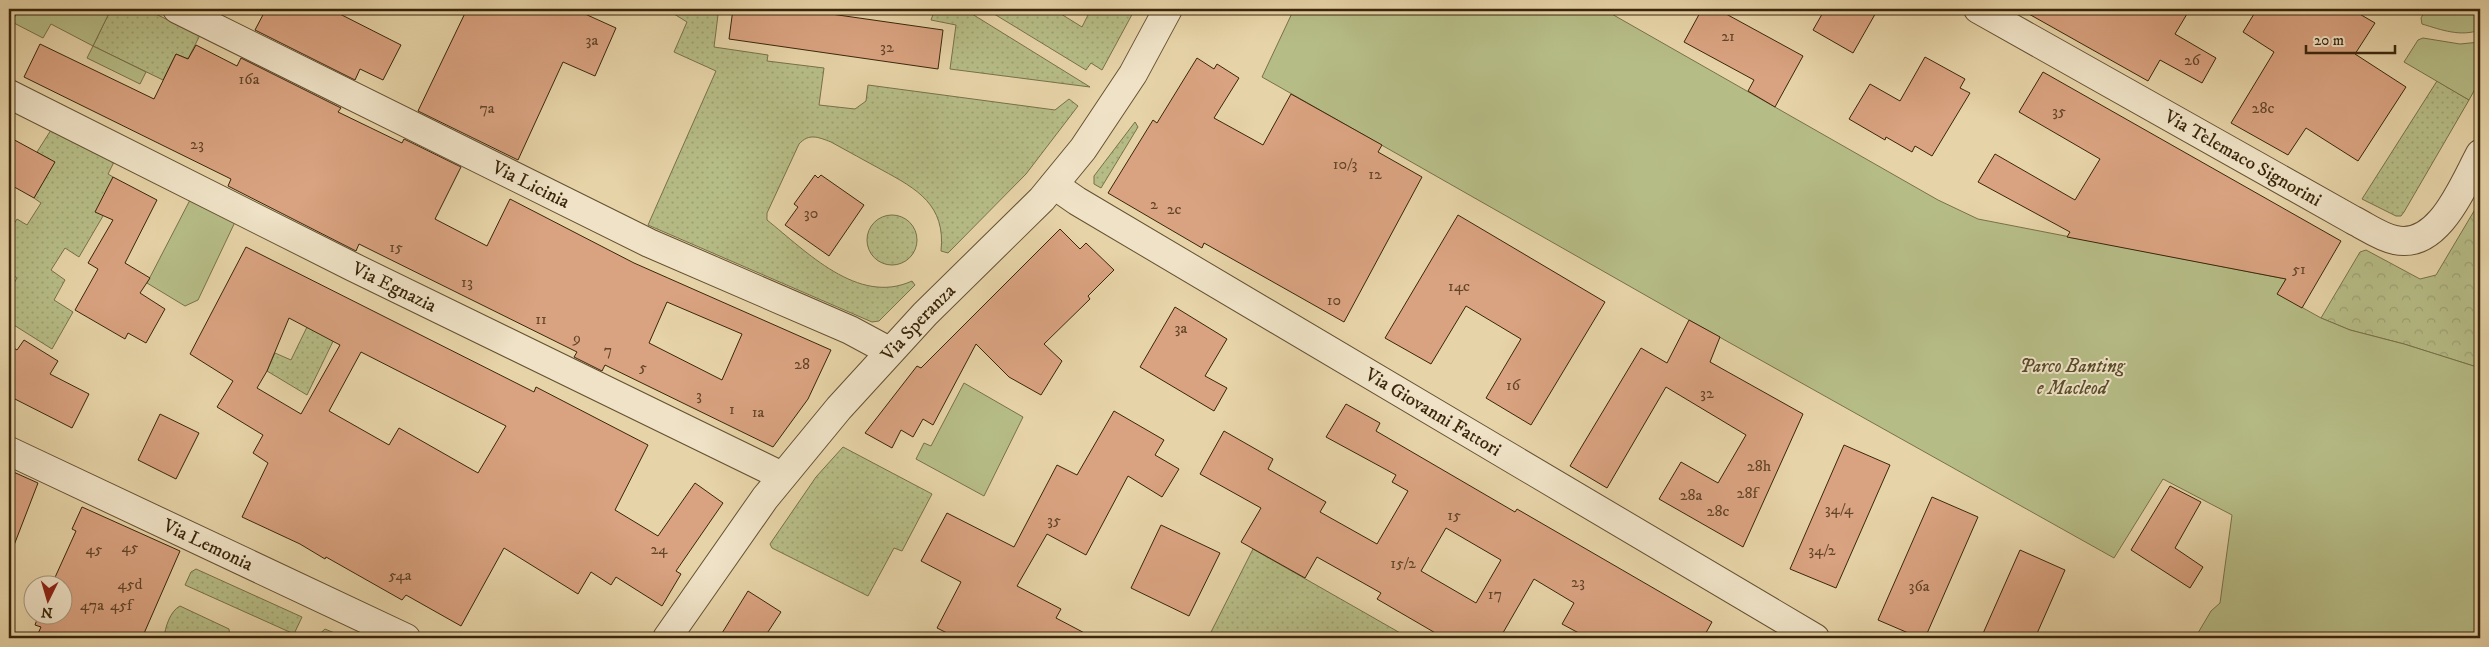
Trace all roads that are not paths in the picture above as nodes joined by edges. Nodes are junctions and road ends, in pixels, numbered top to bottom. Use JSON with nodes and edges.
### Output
{"nodes":[{"id":1,"x":177,"y":9,"type":"edge"},
{"id":2,"x":1168,"y":9,"type":"edge"},
{"id":3,"x":1978,"y":9,"type":"edge"},
{"id":4,"x":9,"y":94,"type":"edge"},
{"id":5,"x":2480,"y":154,"type":"edge"},
{"id":6,"x":1054,"y":185,"type":"junction"},
{"id":7,"x":890,"y":351,"type":"junction"},
{"id":8,"x":9,"y":451,"type":"edge"},
{"id":9,"x":782,"y":476,"type":"junction"},
{"id":10,"x":406,"y":638,"type":"edge"},
{"id":11,"x":666,"y":638,"type":"edge"},
{"id":12,"x":1815,"y":638,"type":"edge"}],
"edges":[{"from":1,"to":7,"type":"street","name":"Via Licinia"},
{"from":2,"to":6,"type":"street","name":"Via Speranza"},
{"from":3,"to":5,"type":"street","name":"Via Telemaco Signorini"},
{"from":4,"to":9,"type":"street","name":"Via Egnazia"},
{"from":6,"to":7,"type":"street","name":"Via Speranza"},
{"from":6,"to":12,"type":"street","name":"Via Giovanni Fattori"},
{"from":7,"to":9,"type":"street","name":"Via Speranza"},
{"from":8,"to":10,"type":"street","name":"Via Lemonia"},
{"from":9,"to":11,"type":"street","name":"Via Speranza"}]}
